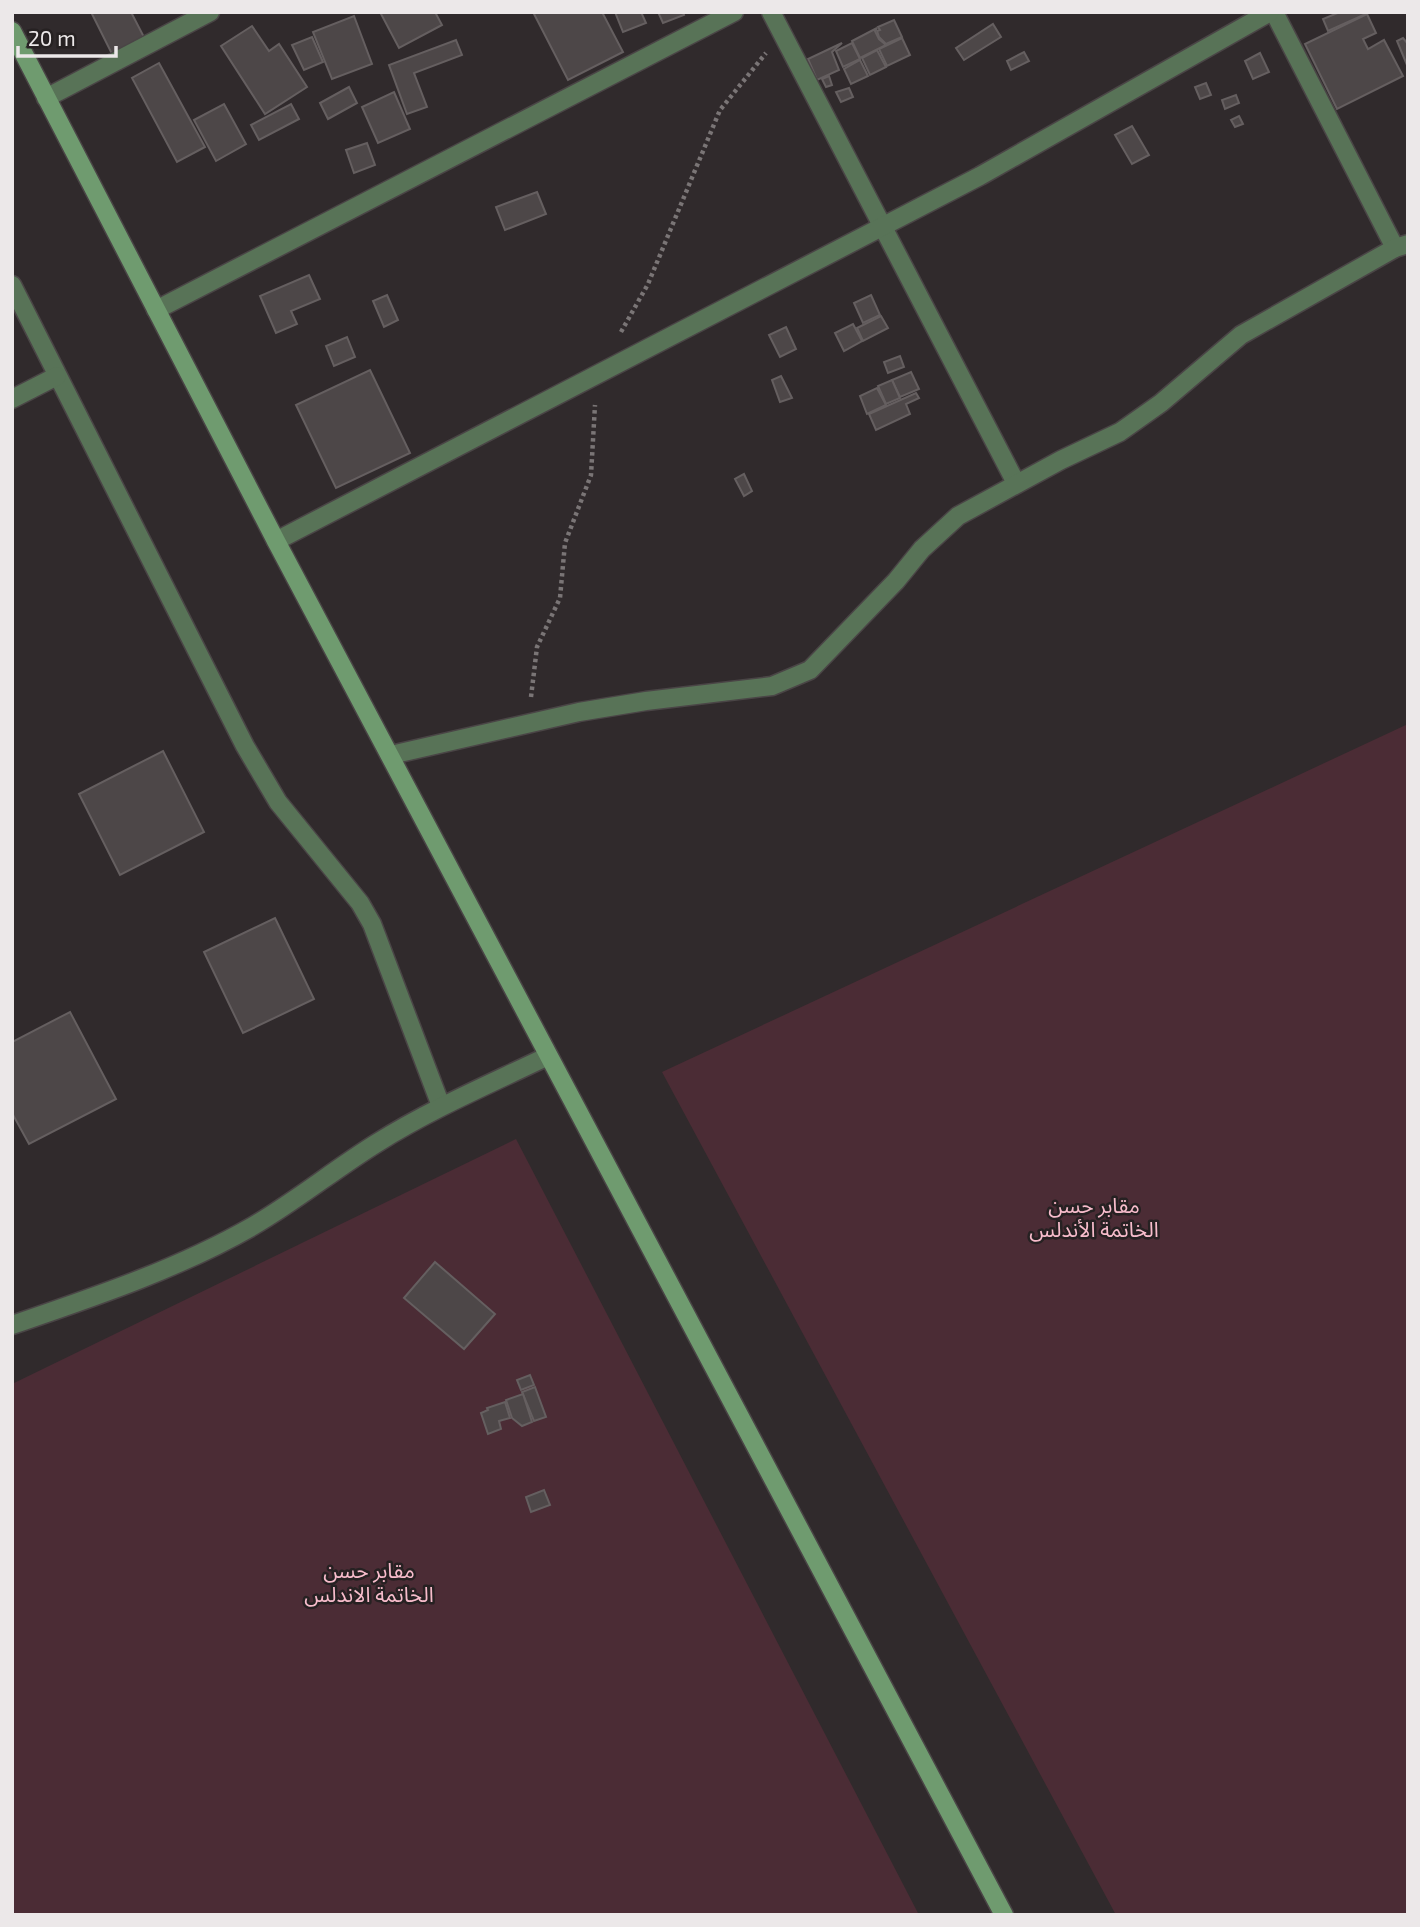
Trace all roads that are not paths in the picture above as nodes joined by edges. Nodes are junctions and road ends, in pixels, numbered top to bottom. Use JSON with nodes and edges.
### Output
{"nodes":[{"id":1,"x":210,"y":12,"type":"edge"},
{"id":2,"x":734,"y":12,"type":"edge"},
{"id":3,"x":771,"y":12,"type":"edge"},
{"id":4,"x":1272,"y":12,"type":"edge"},
{"id":5,"x":12,"y":31,"type":"edge"},
{"id":6,"x":46,"y":98,"type":"junction"},
{"id":7,"x":884,"y":227,"type":"junction"},
{"id":8,"x":1401,"y":246,"type":"edge"},
{"id":9,"x":12,"y":285,"type":"edge"},
{"id":10,"x":156,"y":310,"type":"junction"},
{"id":11,"x":57,"y":376,"type":"junction"},
{"id":12,"x":12,"y":399,"type":"edge"},
{"id":13,"x":1016,"y":483,"type":"junction"},
{"id":14,"x":276,"y":541,"type":"junction"},
{"id":15,"x":391,"y":755,"type":"junction"},
{"id":16,"x":548,"y":1056,"type":"junction"},
{"id":17,"x":441,"y":1107,"type":"junction"},
{"id":18,"x":12,"y":1325,"type":"edge"},
{"id":19,"x":1004,"y":1915,"type":"edge"}],
"edges":[{"from":1,"to":6,"type":"street"},
{"from":2,"to":10,"type":"street"},
{"from":3,"to":7,"type":"street"},
{"from":4,"to":7,"type":"street"},
{"from":4,"to":8,"type":"street"},
{"from":5,"to":6,"type":"street"},
{"from":6,"to":10,"type":"street"},
{"from":7,"to":13,"type":"street"},
{"from":7,"to":14,"type":"street"},
{"from":8,"to":13,"type":"street"},
{"from":9,"to":11,"type":"street"},
{"from":10,"to":14,"type":"street"},
{"from":11,"to":12,"type":"street"},
{"from":11,"to":17,"type":"street"},
{"from":13,"to":15,"type":"street"},
{"from":14,"to":15,"type":"street"},
{"from":15,"to":16,"type":"street"},
{"from":16,"to":17,"type":"street"},
{"from":16,"to":19,"type":"street"},
{"from":17,"to":18,"type":"street"}]}
